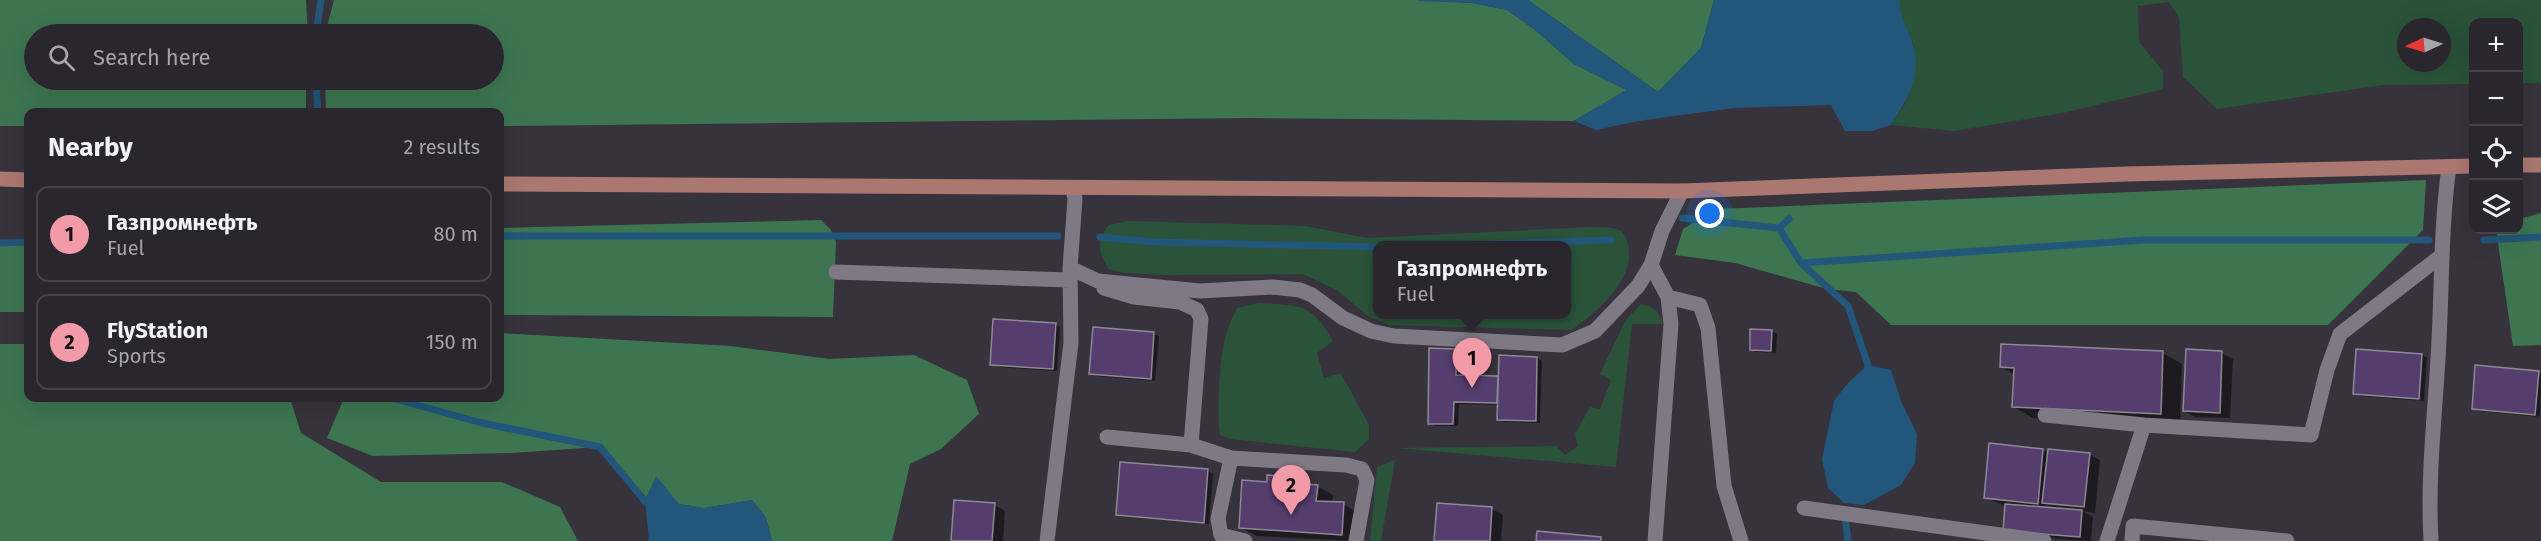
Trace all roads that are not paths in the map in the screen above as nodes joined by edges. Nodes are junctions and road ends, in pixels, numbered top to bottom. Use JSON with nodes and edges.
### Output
{"nodes":[{"id":1,"x":2523,"y":165,"type":"edge"},
{"id":2,"x":2541,"y":165,"type":"edge"},
{"id":3,"x":2469,"y":166,"type":"edge"},
{"id":4,"x":2449,"y":167,"type":"junction"},
{"id":5,"x":0,"y":179,"type":"edge"},
{"id":6,"x":24,"y":180,"type":"edge"},
{"id":7,"x":504,"y":184,"type":"edge"},
{"id":8,"x":1073,"y":189,"type":"junction"},
{"id":9,"x":1682,"y":191,"type":"junction"},
{"id":10,"x":2441,"y":256,"type":"junction"},
{"id":11,"x":1651,"y":265,"type":"junction"},
{"id":12,"x":836,"y":272,"type":"dead end"},
{"id":13,"x":1070,"y":274,"type":"junction"},
{"id":14,"x":1098,"y":281,"type":"junction"},
{"id":15,"x":1200,"y":291,"type":"junction"},
{"id":16,"x":1668,"y":297,"type":"junction"},
{"id":17,"x":1201,"y":319,"type":"junction"},
{"id":18,"x":2045,"y":415,"type":"dead end"},
{"id":19,"x":2144,"y":425,"type":"junction"},
{"id":20,"x":1107,"y":437,"type":"dead end"},
{"id":21,"x":1191,"y":446,"type":"junction"},
{"id":22,"x":1231,"y":458,"type":"junction"},
{"id":23,"x":1804,"y":507,"type":"dead end"},
{"id":24,"x":1047,"y":541,"type":"edge"},
{"id":25,"x":1245,"y":541,"type":"edge"},
{"id":26,"x":1356,"y":541,"type":"edge"},
{"id":27,"x":1655,"y":541,"type":"edge"},
{"id":28,"x":1741,"y":541,"type":"edge"},
{"id":29,"x":2044,"y":541,"type":"edge"},
{"id":30,"x":2107,"y":541,"type":"edge"},
{"id":31,"x":2132,"y":541,"type":"edge"},
{"id":32,"x":2287,"y":541,"type":"edge"},
{"id":33,"x":2431,"y":541,"type":"edge"}],
"edges":[{"from":1,"to":2,"type":"main road"},
{"from":3,"to":4,"type":"main road"},
{"from":4,"to":9,"type":"main road"},
{"from":4,"to":10,"type":"lane"},
{"from":5,"to":6,"type":"main road"},
{"from":7,"to":8,"type":"main road"},
{"from":8,"to":9,"type":"main road"},
{"from":8,"to":13,"type":"lane"},
{"from":9,"to":11,"type":"lane"},
{"from":10,"to":19,"type":"lane"},
{"from":10,"to":33,"type":"lane"},
{"from":11,"to":15,"type":"lane"},
{"from":11,"to":16,"type":"lane"},
{"from":12,"to":13,"type":"lane"},
{"from":13,"to":14,"type":"lane"},
{"from":13,"to":24,"type":"lane"},
{"from":14,"to":15,"type":"lane"},
{"from":14,"to":17,"type":"lane"},
{"from":15,"to":17,"type":"lane"},
{"from":16,"to":27,"type":"lane"},
{"from":16,"to":28,"type":"lane"},
{"from":17,"to":21,"type":"lane"},
{"from":18,"to":19,"type":"lane"},
{"from":19,"to":30,"type":"lane"},
{"from":20,"to":21,"type":"lane"},
{"from":21,"to":22,"type":"lane"},
{"from":22,"to":25,"type":"lane"},
{"from":22,"to":26,"type":"lane"},
{"from":23,"to":29,"type":"lane"},
{"from":31,"to":32,"type":"lane"}]}
